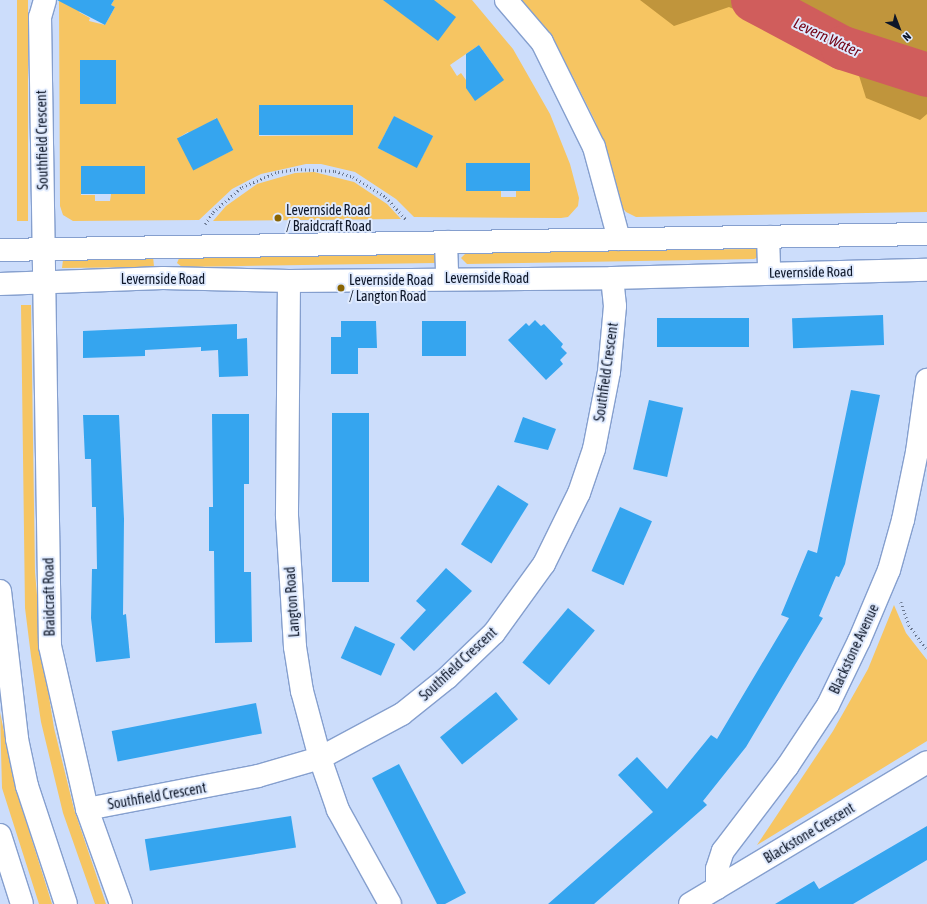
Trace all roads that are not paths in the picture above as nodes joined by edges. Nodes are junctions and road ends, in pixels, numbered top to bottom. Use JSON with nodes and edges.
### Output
{"nodes":[{"id":1,"x":45,"y":0,"type":"edge"},
{"id":2,"x":506,"y":0,"type":"edge"},
{"id":3,"x":927,"y":234,"type":"edge"},
{"id":4,"x":768,"y":237,"type":"junction"},
{"id":5,"x":619,"y":239,"type":"junction"},
{"id":6,"x":446,"y":242,"type":"junction"},
{"id":7,"x":164,"y":245,"type":"junction"},
{"id":8,"x":44,"y":248,"type":"junction"},
{"id":9,"x":0,"y":250,"type":"edge"},
{"id":10,"x":769,"y":272,"type":"junction"},
{"id":11,"x":927,"y":274,"type":"edge"},
{"id":12,"x":163,"y":278,"type":"junction"},
{"id":13,"x":447,"y":278,"type":"junction"},
{"id":14,"x":612,"y":278,"type":"junction"},
{"id":15,"x":44,"y":280,"type":"junction"},
{"id":16,"x":289,"y":281,"type":"junction"},
{"id":17,"x":0,"y":284,"type":"edge"},
{"id":18,"x":927,"y":380,"type":"edge"},
{"id":19,"x":0,"y":591,"type":"edge"},
{"id":20,"x":320,"y":758,"type":"junction"},
{"id":21,"x":927,"y":762,"type":"edge"},
{"id":22,"x":87,"y":809,"type":"junction"},
{"id":23,"x":0,"y":835,"type":"edge"},
{"id":24,"x":717,"y":888,"type":"junction"},
{"id":25,"x":22,"y":904,"type":"edge"},
{"id":26,"x":66,"y":904,"type":"edge"},
{"id":27,"x":121,"y":904,"type":"edge"},
{"id":28,"x":390,"y":904,"type":"edge"},
{"id":29,"x":690,"y":904,"type":"edge"}],
"edges":[{"from":1,"to":8,"type":"street","name":"Southfield Crescent"},
{"from":2,"to":5,"type":"street"},
{"from":3,"to":4,"type":"street"},
{"from":4,"to":5,"type":"street"},
{"from":4,"to":10,"type":"street"},
{"from":5,"to":6,"type":"street"},
{"from":6,"to":7,"type":"street"},
{"from":6,"to":13,"type":"street"},
{"from":7,"to":8,"type":"street"},
{"from":7,"to":12,"type":"street"},
{"from":8,"to":9,"type":"street"},
{"from":8,"to":15,"type":"street","name":"Southfield Crescent"},
{"from":10,"to":11,"type":"street","name":"Levernside Road"},
{"from":10,"to":14,"type":"street","name":"Levernside Road"},
{"from":12,"to":15,"type":"street","name":"Levernside Road"},
{"from":12,"to":16,"type":"street","name":"Levernside Road"},
{"from":13,"to":14,"type":"street","name":"Levernside Road"},
{"from":13,"to":16,"type":"street","name":"Levernside Road"},
{"from":14,"to":20,"type":"street","name":"Southfield Crescent"},
{"from":15,"to":17,"type":"street","name":"Levernside Road"},
{"from":15,"to":22,"type":"street","name":"Braidcraft Road"},
{"from":16,"to":20,"type":"street","name":"Langton Road"},
{"from":18,"to":24,"type":"street","name":"Blackstone Avenue"},
{"from":19,"to":26,"type":"street"},
{"from":20,"to":22,"type":"street","name":"Southfield Crescent"},
{"from":20,"to":28,"type":"street","name":"Langton Road"},
{"from":21,"to":24,"type":"street","name":"Blackstone Crescent"},
{"from":22,"to":27,"type":"street","name":"Braidcraft Road"},
{"from":23,"to":25,"type":"street"},
{"from":24,"to":29,"type":"street","name":"Blackstone Crescent"}]}
